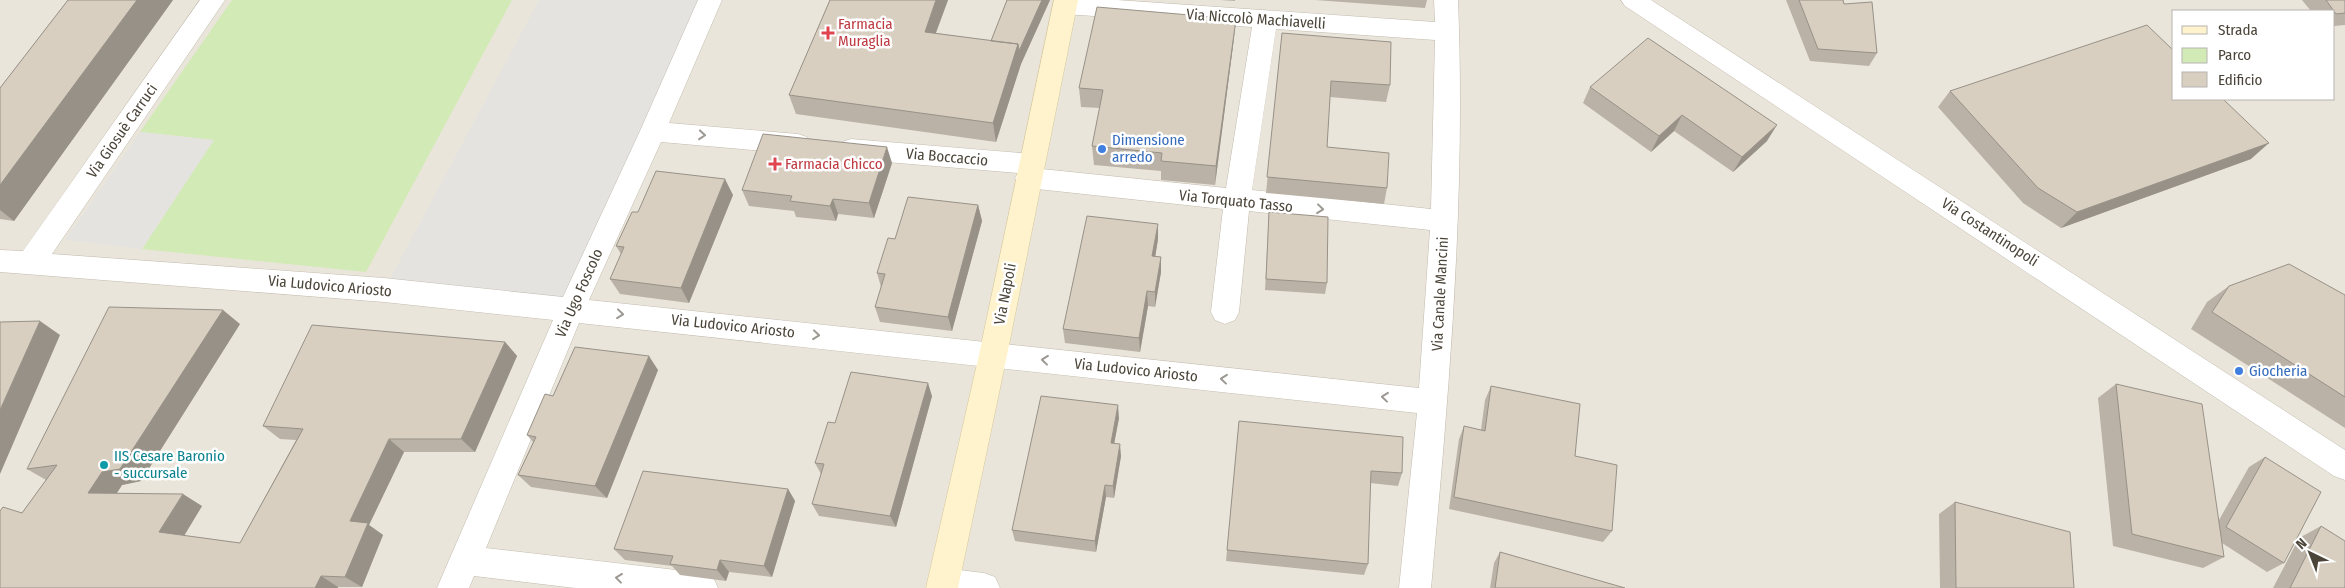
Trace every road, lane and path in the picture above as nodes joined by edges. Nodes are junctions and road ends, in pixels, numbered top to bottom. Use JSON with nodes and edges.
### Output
{"nodes":[{"id":1,"x":213,"y":0,"type":"edge"},
{"id":2,"x":710,"y":0,"type":"edge"},
{"id":3,"x":1446,"y":0,"type":"edge"},
{"id":4,"x":1633,"y":0,"type":"edge"},
{"id":5,"x":1066,"y":2,"type":"edge"},
{"id":6,"x":1265,"y":20,"type":"junction"},
{"id":7,"x":1448,"y":32,"type":"junction"},
{"id":8,"x":653,"y":131,"type":"junction"},
{"id":9,"x":1030,"y":171,"type":"junction"},
{"id":10,"x":1237,"y":201,"type":"junction"},
{"id":11,"x":1445,"y":221,"type":"junction"},
{"id":12,"x":0,"y":261,"type":"edge"},
{"id":13,"x":32,"y":262,"type":"junction"},
{"id":14,"x":572,"y":309,"type":"junction"},
{"id":15,"x":1225,"y":312,"type":"dead end"},
{"id":16,"x":993,"y":355,"type":"junction"},
{"id":17,"x":1434,"y":402,"type":"junction"},
{"id":18,"x":2345,"y":466,"type":"edge"},
{"id":19,"x":465,"y":560,"type":"junction"},
{"id":20,"x":942,"y":586,"type":"edge"},
{"id":21,"x":453,"y":588,"type":"edge"},
{"id":22,"x":702,"y":588,"type":"edge"},
{"id":23,"x":984,"y":588,"type":"edge"},
{"id":24,"x":1415,"y":588,"type":"edge"}],
"edges":[{"from":1,"to":13,"type":"street","name":"Via Giosuè Carruci"},
{"from":2,"to":8,"type":"street","name":"Via Ugo Foscolo"},
{"from":3,"to":7,"type":"street","name":"Via Canale Mancini"},
{"from":4,"to":18,"type":"street","name":"Via Costantinopoli"},
{"from":5,"to":6,"type":"street","name":"Via Niccolò Machiavelli"},
{"from":5,"to":9,"type":"main road","name":"Via Napoli"},
{"from":6,"to":7,"type":"street","name":"Via Niccolò Machiavelli"},
{"from":6,"to":10,"type":"street"},
{"from":7,"to":11,"type":"street","name":"Via Canale Mancini"},
{"from":8,"to":9,"type":"street","name":"Via Boccaccio","one_way":true},
{"from":8,"to":14,"type":"street","name":"Via Ugo Foscolo"},
{"from":9,"to":10,"type":"street","name":"Via Torquato Tasso"},
{"from":9,"to":16,"type":"main road","name":"Via Napoli"},
{"from":10,"to":11,"type":"street","name":"Via Torquato Tasso","one_way":true},
{"from":10,"to":15,"type":"street"},
{"from":11,"to":17,"type":"street","name":"Via Canale Mancini"},
{"from":12,"to":13,"type":"street","name":"Via Ludovico Ariosto"},
{"from":13,"to":14,"type":"street","name":"Via Ludovico Ariosto"},
{"from":14,"to":16,"type":"street","name":"Via Ludovico Ariosto","one_way":true},
{"from":14,"to":19,"type":"street","name":"Via Ugo Foscolo"},
{"from":17,"to":16,"type":"street","name":"Via Ludovico Ariosto","one_way":true},
{"from":16,"to":20,"type":"main road","name":"Via Napoli"},
{"from":17,"to":24,"type":"street","name":"Via Canale Mancini"},
{"from":19,"to":21,"type":"street","name":"Via Ugo Foscolo"},
{"from":22,"to":19,"type":"street","one_way":true},
{"from":20,"to":23,"type":"street"}]}
